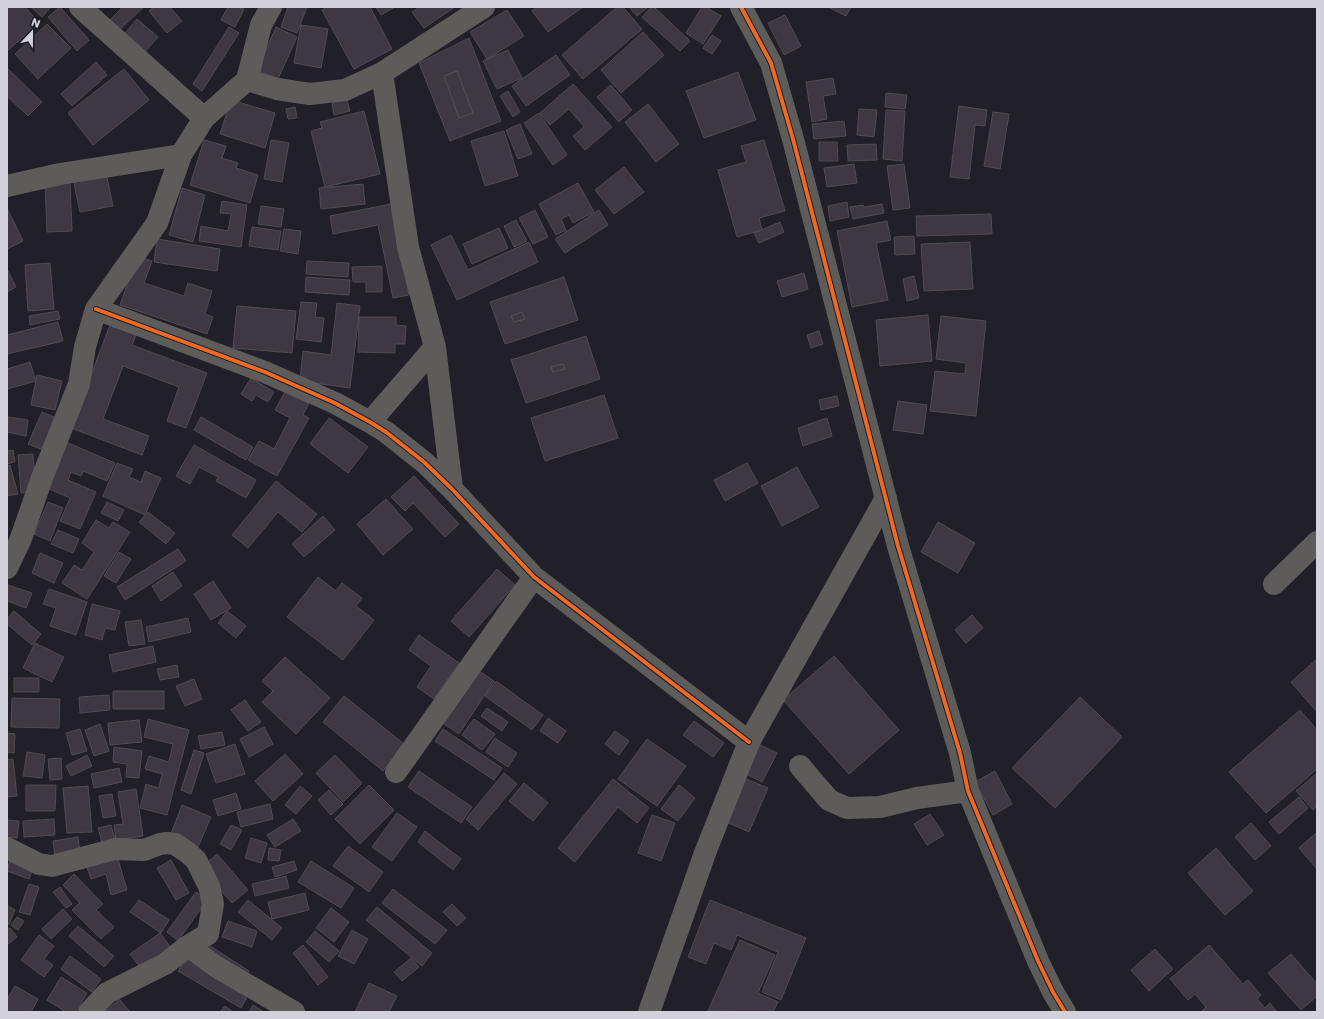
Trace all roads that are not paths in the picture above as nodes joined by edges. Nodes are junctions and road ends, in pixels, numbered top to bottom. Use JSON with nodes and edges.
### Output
{"nodes":[{"id":1,"x":80,"y":7,"type":"edge"},
{"id":2,"x":271,"y":7,"type":"edge"},
{"id":3,"x":484,"y":7,"type":"edge"},
{"id":4,"x":741,"y":7,"type":"edge"},
{"id":5,"x":382,"y":73,"type":"junction"},
{"id":6,"x":247,"y":80,"type":"junction"},
{"id":7,"x":204,"y":118,"type":"junction"},
{"id":8,"x":181,"y":155,"type":"junction"},
{"id":9,"x":7,"y":186,"type":"edge"},
{"id":10,"x":96,"y":309,"type":"junction"},
{"id":11,"x":435,"y":347,"type":"junction"},
{"id":12,"x":370,"y":422,"type":"junction"},
{"id":13,"x":452,"y":489,"type":"junction"},
{"id":14,"x":886,"y":498,"type":"junction"},
{"id":15,"x":14,"y":535,"type":"edge"},
{"id":16,"x":1317,"y":542,"type":"edge"},
{"id":17,"x":7,"y":568,"type":"edge"},
{"id":18,"x":534,"y":577,"type":"junction"},
{"id":19,"x":1274,"y":584,"type":"dead end"},
{"id":20,"x":749,"y":742,"type":"junction"},
{"id":21,"x":800,"y":766,"type":"dead end"},
{"id":22,"x":396,"y":772,"type":"dead end"},
{"id":23,"x":968,"y":791,"type":"junction"},
{"id":24,"x":7,"y":848,"type":"edge"},
{"id":25,"x":188,"y":946,"type":"junction"},
{"id":26,"x":89,"y":1012,"type":"edge"},
{"id":27,"x":294,"y":1012,"type":"edge"},
{"id":28,"x":650,"y":1012,"type":"edge"},
{"id":29,"x":1065,"y":1012,"type":"edge"}],
"edges":[{"from":1,"to":7,"type":"street"},
{"from":2,"to":6,"type":"street"},
{"from":3,"to":5,"type":"street"},
{"from":4,"to":14,"type":"street"},
{"from":5,"to":6,"type":"street"},
{"from":5,"to":11,"type":"street"},
{"from":6,"to":7,"type":"street"},
{"from":7,"to":8,"type":"street"},
{"from":8,"to":9,"type":"street"},
{"from":8,"to":10,"type":"street"},
{"from":10,"to":12,"type":"street"},
{"from":10,"to":15,"type":"street"},
{"from":11,"to":12,"type":"street"},
{"from":11,"to":13,"type":"street"},
{"from":12,"to":13,"type":"street"},
{"from":13,"to":18,"type":"street"},
{"from":14,"to":20,"type":"street"},
{"from":14,"to":23,"type":"street"},
{"from":15,"to":17,"type":"street"},
{"from":16,"to":19,"type":"street"},
{"from":18,"to":20,"type":"street"},
{"from":18,"to":22,"type":"street"},
{"from":20,"to":28,"type":"street"},
{"from":21,"to":23,"type":"street"},
{"from":23,"to":29,"type":"street"},
{"from":24,"to":25,"type":"street"},
{"from":25,"to":26,"type":"street"},
{"from":25,"to":27,"type":"street"}]}
